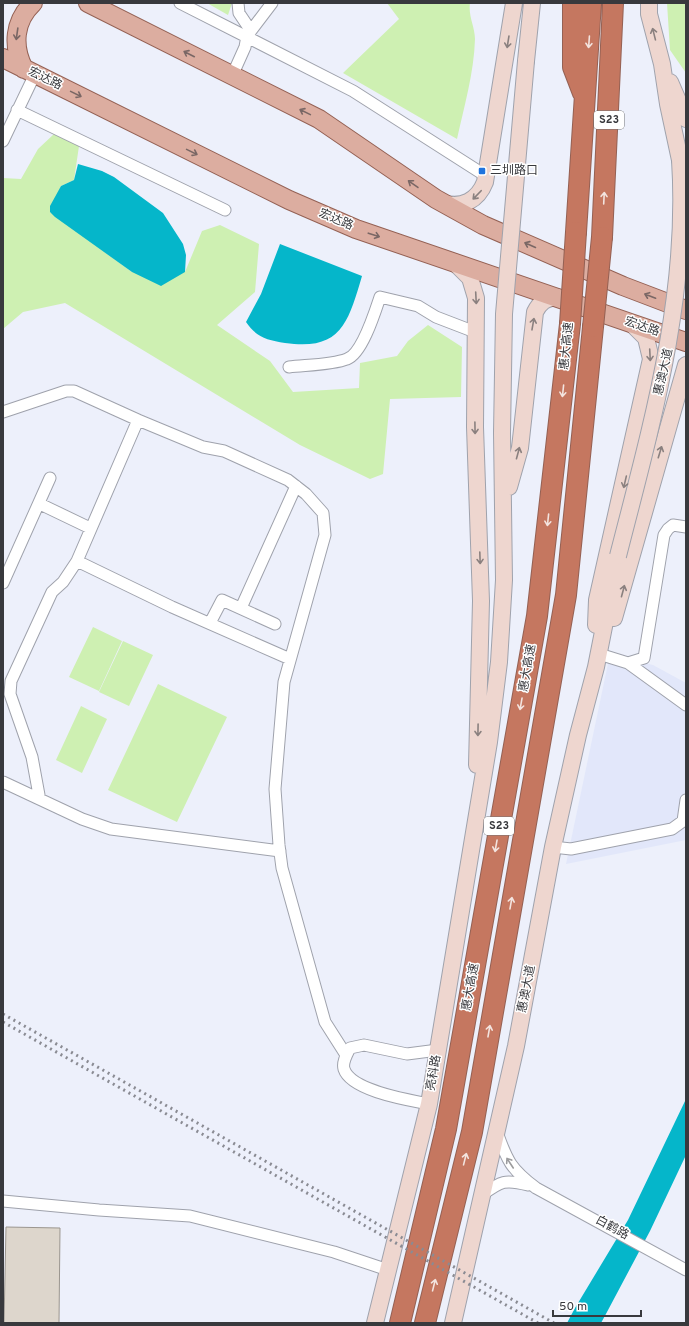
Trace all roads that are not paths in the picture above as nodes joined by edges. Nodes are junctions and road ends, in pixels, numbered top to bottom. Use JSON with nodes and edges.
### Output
{"nodes":[{"id":1,"x":33,"y":3,"type":"edge"},
{"id":2,"x":88,"y":3,"type":"edge"},
{"id":3,"x":180,"y":3,"type":"edge"},
{"id":4,"x":238,"y":3,"type":"edge"},
{"id":5,"x":272,"y":3,"type":"edge"},
{"id":6,"x":514,"y":3,"type":"edge"},
{"id":7,"x":532,"y":3,"type":"edge"},
{"id":8,"x":573,"y":3,"type":"edge"},
{"id":9,"x":591,"y":3,"type":"edge"},
{"id":10,"x":613,"y":3,"type":"edge"},
{"id":11,"x":626,"y":3,"type":"edge"},
{"id":12,"x":649,"y":3,"type":"edge"},
{"id":13,"x":249,"y":34,"type":"junction"},
{"id":14,"x":3,"y":58,"type":"edge"},
{"id":15,"x":662,"y":64,"type":"junction"},
{"id":16,"x":30,"y":71,"type":"junction"},
{"id":17,"x":232,"y":76,"type":"junction"},
{"id":18,"x":610,"y":93,"type":"junction"},
{"id":19,"x":585,"y":99,"type":"junction"},
{"id":20,"x":18,"y":110,"type":"junction"},
{"id":21,"x":686,"y":119,"type":"edge"},
{"id":22,"x":3,"y":141,"type":"edge"},
{"id":23,"x":486,"y":176,"type":"junction"},
{"id":24,"x":436,"y":199,"type":"junction"},
{"id":25,"x":225,"y":210,"type":"dead end"},
{"id":26,"x":446,"y":259,"type":"junction"},
{"id":27,"x":557,"y":297,"type":"junction"},
{"id":28,"x":686,"y":310,"type":"edge"},
{"id":29,"x":631,"y":323,"type":"junction"},
{"id":30,"x":475,"y":332,"type":"junction"},
{"id":31,"x":686,"y":342,"type":"edge"},
{"id":32,"x":686,"y":365,"type":"edge"},
{"id":33,"x":289,"y":367,"type":"dead end"},
{"id":34,"x":3,"y":412,"type":"edge"},
{"id":35,"x":138,"y":420,"type":"junction"},
{"id":36,"x":50,"y":478,"type":"dead end"},
{"id":37,"x":296,"y":486,"type":"junction"},
{"id":38,"x":40,"y":504,"type":"junction"},
{"id":39,"x":504,"y":504,"type":"junction"},
{"id":40,"x":686,"y":527,"type":"edge"},
{"id":41,"x":90,"y":528,"type":"junction"},
{"id":42,"x":77,"y":561,"type":"junction"},
{"id":43,"x":3,"y":583,"type":"edge"},
{"id":44,"x":241,"y":608,"type":"junction"},
{"id":45,"x":210,"y":624,"type":"junction"},
{"id":46,"x":275,"y":624,"type":"dead end"},
{"id":47,"x":599,"y":654,"type":"junction"},
{"id":48,"x":290,"y":659,"type":"junction"},
{"id":49,"x":628,"y":663,"type":"junction"},
{"id":50,"x":686,"y":705,"type":"edge"},
{"id":51,"x":3,"y":782,"type":"edge"},
{"id":52,"x":38,"y":798,"type":"junction"},
{"id":53,"x":686,"y":800,"type":"edge"},
{"id":54,"x":476,"y":820,"type":"junction"},
{"id":55,"x":554,"y":847,"type":"junction"},
{"id":56,"x":280,"y":851,"type":"junction"},
{"id":57,"x":438,"y":1050,"type":"junction"},
{"id":58,"x":346,"y":1055,"type":"junction"},
{"id":59,"x":429,"y":1104,"type":"junction"},
{"id":60,"x":496,"y":1130,"type":"junction"},
{"id":61,"x":536,"y":1188,"type":"junction"},
{"id":62,"x":482,"y":1196,"type":"junction"},
{"id":63,"x":3,"y":1201,"type":"edge"},
{"id":64,"x":388,"y":1270,"type":"junction"},
{"id":65,"x":686,"y":1270,"type":"edge"},
{"id":66,"x":375,"y":1323,"type":"edge"},
{"id":67,"x":400,"y":1323,"type":"edge"},
{"id":68,"x":425,"y":1323,"type":"edge"},
{"id":69,"x":453,"y":1323,"type":"edge"}],
"edges":[{"from":1,"to":16,"type":"main road","one_way":true},
{"from":17,"to":2,"type":"main road","one_way":true},
{"from":3,"to":13,"type":"street"},
{"from":4,"to":13,"type":"street"},
{"from":5,"to":13,"type":"street"},
{"from":6,"to":23,"type":"street","one_way":true},
{"from":7,"to":39,"type":"street","bridge":true},
{"from":8,"to":19,"type":"highway"},
{"from":9,"to":19,"type":"highway","name":"惠大高速","number":"S23","one_way":true},
{"from":10,"to":18,"type":"highway","name":"惠大高速","number":"S23"},
{"from":11,"to":18,"type":"highway"},
{"from":15,"to":12,"type":"street","one_way":true},
{"from":13,"to":17,"type":"street"},
{"from":13,"to":23,"type":"street"},
{"from":14,"to":16,"type":"main road","name":"宏达路"},
{"from":15,"to":21,"type":"street"},
{"from":15,"to":47,"type":"street","name":"惠澳大道","bridge":true},
{"from":16,"to":20,"type":"street"},
{"from":16,"to":26,"type":"main road","name":"宏达路","one_way":true},
{"from":24,"to":17,"type":"main road","one_way":true},
{"from":68,"to":18,"type":"highway","name":"惠大高速","number":"S23","one_way":true,"bridge":true},
{"from":19,"to":67,"type":"highway","name":"惠大高速","number":"S23","one_way":true,"bridge":true},
{"from":20,"to":22,"type":"street"},
{"from":20,"to":25,"type":"street"},
{"from":23,"to":24,"type":"street","one_way":true},
{"from":28,"to":24,"type":"main road","one_way":true},
{"from":26,"to":27,"type":"main road","name":"宏达路"},
{"from":26,"to":30,"type":"street","one_way":true},
{"from":27,"to":29,"type":"main road","name":"宏达路"},
{"from":39,"to":27,"type":"street","one_way":true},
{"from":29,"to":31,"type":"main road","name":"宏达路"},
{"from":29,"to":47,"type":"street","one_way":true},
{"from":30,"to":33,"type":"street"},
{"from":30,"to":54,"type":"street","one_way":true},
{"from":47,"to":32,"type":"street","one_way":true},
{"from":34,"to":35,"type":"street"},
{"from":35,"to":37,"type":"street"},
{"from":35,"to":41,"type":"street"},
{"from":36,"to":38,"type":"street"},
{"from":37,"to":44,"type":"street"},
{"from":37,"to":48,"type":"street"},
{"from":38,"to":41,"type":"street"},
{"from":38,"to":43,"type":"street"},
{"from":39,"to":54,"type":"street"},
{"from":40,"to":49,"type":"street"},
{"from":41,"to":42,"type":"street"},
{"from":42,"to":45,"type":"street"},
{"from":42,"to":52,"type":"street"},
{"from":44,"to":45,"type":"street"},
{"from":44,"to":46,"type":"street"},
{"from":45,"to":48,"type":"street"},
{"from":47,"to":49,"type":"street"},
{"from":47,"to":55,"type":"street","name":"惠澳大道"},
{"from":48,"to":56,"type":"street"},
{"from":49,"to":50,"type":"street"},
{"from":51,"to":52,"type":"street"},
{"from":52,"to":56,"type":"street"},
{"from":53,"to":55,"type":"street"},
{"from":54,"to":57,"type":"street","name":"亮科路"},
{"from":55,"to":60,"type":"street","name":"惠澳大道"},
{"from":56,"to":58,"type":"street"},
{"from":57,"to":58,"type":"street"},
{"from":57,"to":59,"type":"street","name":"亮科路"},
{"from":58,"to":59,"type":"street"},
{"from":59,"to":64,"type":"street","name":"亮科路"},
{"from":61,"to":60,"type":"street","one_way":true},
{"from":60,"to":62,"type":"street","name":"惠澳大道"},
{"from":61,"to":62,"type":"street"},
{"from":61,"to":65,"type":"street","name":"白鹤路"},
{"from":62,"to":69,"type":"street","name":"惠澳大道"},
{"from":63,"to":64,"type":"street"},
{"from":64,"to":66,"type":"street","name":"亮科路"}]}
